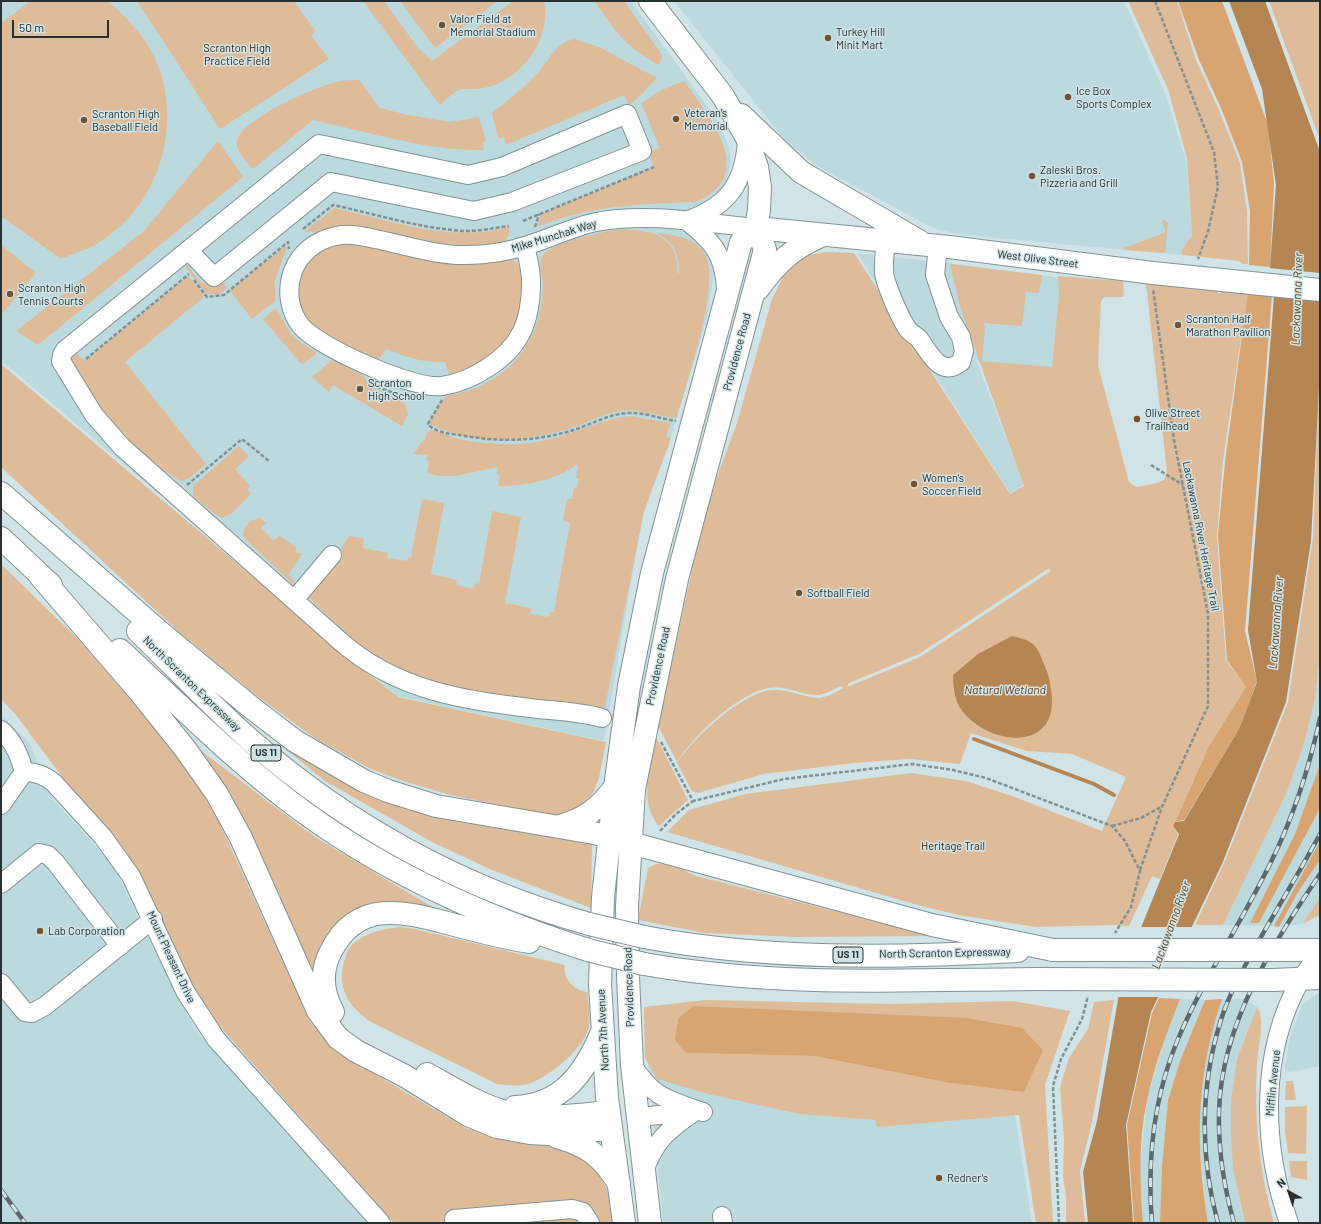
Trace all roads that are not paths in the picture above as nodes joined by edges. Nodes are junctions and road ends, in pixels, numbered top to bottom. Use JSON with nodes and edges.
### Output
{"nodes":[{"id":1,"x":650,"y":1,"type":"edge"},
{"id":2,"x":722,"y":96,"type":"junction"},
{"id":3,"x":747,"y":138,"type":"junction"},
{"id":4,"x":687,"y":221,"type":"junction"},
{"id":5,"x":756,"y":228,"type":"junction"},
{"id":6,"x":823,"y":235,"type":"junction"},
{"id":7,"x":886,"y":241,"type":"junction"},
{"id":8,"x":525,"y":246,"type":"junction"},
{"id":9,"x":932,"y":246,"type":"junction"},
{"id":10,"x":189,"y":251,"type":"junction"},
{"id":11,"x":1320,"y":290,"type":"edge"},
{"id":12,"x":727,"y":296,"type":"junction"},
{"id":13,"x":752,"y":296,"type":"junction"},
{"id":14,"x":1,"y":493,"type":"edge"},
{"id":15,"x":1,"y":497,"type":"edge"},
{"id":16,"x":1,"y":538,"type":"edge"},
{"id":17,"x":332,"y":555,"type":"dead end"},
{"id":18,"x":40,"y":576,"type":"junction"},
{"id":19,"x":294,"y":600,"type":"junction"},
{"id":20,"x":602,"y":718,"type":"dead end"},
{"id":21,"x":1,"y":730,"type":"edge"},
{"id":22,"x":24,"y":772,"type":"junction"},
{"id":23,"x":614,"y":787,"type":"junction"},
{"id":24,"x":1,"y":805,"type":"edge"},
{"id":25,"x":558,"y":826,"type":"junction"},
{"id":26,"x":609,"y":837,"type":"junction"},
{"id":27,"x":630,"y":843,"type":"junction"},
{"id":28,"x":1,"y":884,"type":"edge"},
{"id":29,"x":153,"y":919,"type":"junction"},
{"id":30,"x":120,"y":946,"type":"junction"},
{"id":31,"x":588,"y":950,"type":"junction"},
{"id":32,"x":1053,"y":950,"type":"junction"},
{"id":33,"x":1320,"y":951,"type":"edge"},
{"id":34,"x":1311,"y":978,"type":"edge"},
{"id":35,"x":1,"y":983,"type":"edge"},
{"id":36,"x":602,"y":1032,"type":"junction"},
{"id":37,"x":632,"y":1064,"type":"junction"},
{"id":38,"x":488,"y":1106,"type":"junction"},
{"id":39,"x":699,"y":1112,"type":"junction"},
{"id":40,"x":638,"y":1117,"type":"junction"},
{"id":41,"x":610,"y":1121,"type":"junction"},
{"id":42,"x":548,"y":1134,"type":"junction"},
{"id":43,"x":644,"y":1172,"type":"junction"},
{"id":44,"x":619,"y":1184,"type":"junction"},
{"id":45,"x":555,"y":1217,"type":"edge"},
{"id":46,"x":449,"y":1222,"type":"edge"},
{"id":47,"x":381,"y":1223,"type":"edge"},
{"id":48,"x":590,"y":1223,"type":"edge"},
{"id":49,"x":624,"y":1223,"type":"edge"},
{"id":50,"x":650,"y":1223,"type":"edge"},
{"id":51,"x":1289,"y":1223,"type":"edge"}],
"edges":[{"from":1,"to":2,"type":"main road"},
{"from":2,"to":3,"type":"main road"},
{"from":2,"to":9,"type":"main road"},
{"from":3,"to":4,"type":"street"},
{"from":3,"to":5,"type":"main road"},
{"from":4,"to":5,"type":"street","name":"Mike Munchak Way"},
{"from":4,"to":8,"type":"street","name":"Mike Munchak Way"},
{"from":4,"to":12,"type":"street"},
{"from":5,"to":6,"type":"main road","name":"West Olive Street"},
{"from":5,"to":12,"type":"main road"},
{"from":5,"to":13,"type":"main road","name":"Providence Road"},
{"from":6,"to":7,"type":"main road","name":"West Olive Street"},
{"from":6,"to":13,"type":"main road"},
{"from":7,"to":9,"type":"main road","name":"West Olive Street"},
{"from":7,"to":9,"type":"street"},
{"from":8,"to":8,"type":"street","name":"Mike Munchak Way"},
{"from":9,"to":11,"type":"main road","name":"West Olive Street"},
{"from":10,"to":10,"type":"street"},
{"from":10,"to":19,"type":"street"},
{"from":12,"to":23,"type":"main road"},
{"from":13,"to":27,"type":"main road","name":"Providence Road"},
{"from":14,"to":25,"type":"main road"},
{"from":15,"to":32,"type":"main road","name":"North Scranton Expressway","number":"US 11","bridge":true},
{"from":16,"to":18,"type":"main road","name":"North Scranton Expressway","number":"US 11"},
{"from":17,"to":19,"type":"street"},
{"from":18,"to":31,"type":"main road","name":"North Scranton Expressway","number":"US 11"},
{"from":18,"to":42,"type":"main road"},
{"from":19,"to":20,"type":"street"},
{"from":21,"to":22,"type":"street"},
{"from":22,"to":24,"type":"street"},
{"from":22,"to":29,"type":"street","name":"Mount Pleasant Drive"},
{"from":23,"to":25,"type":"main road"},
{"from":23,"to":26,"type":"main road"},
{"from":25,"to":26,"type":"main road"},
{"from":26,"to":27,"type":"main road"},
{"from":26,"to":36,"type":"main road","name":"North 7th Avenue"},
{"from":27,"to":32,"type":"main road"},
{"from":27,"to":37,"type":"main road","name":"Providence Road"},
{"from":28,"to":30,"type":"street"},
{"from":29,"to":30,"type":"street"},
{"from":29,"to":47,"type":"street","name":"Mount Pleasant Drive"},
{"from":30,"to":35,"type":"street"},
{"from":31,"to":34,"type":"main road","name":"North Scranton Expressway","number":"US 11","bridge":true},
{"from":31,"to":38,"type":"main road"},
{"from":32,"to":33,"type":"main road","name":"North Scranton Expressway","number":"US 11","bridge":true},
{"from":33,"to":34,"type":"street","name":"Mifflin Avenue"},
{"from":34,"to":51,"type":"street","name":"Mifflin Avenue"},
{"from":36,"to":38,"type":"main road"},
{"from":36,"to":41,"type":"main road","name":"North 7th Avenue"},
{"from":37,"to":39,"type":"street"},
{"from":37,"to":40,"type":"main road","name":"Providence Road"},
{"from":38,"to":41,"type":"main road"},
{"from":39,"to":40,"type":"street"},
{"from":39,"to":43,"type":"street"},
{"from":40,"to":41,"type":"main road"},
{"from":40,"to":43,"type":"main road"},
{"from":41,"to":42,"type":"main road"},
{"from":41,"to":44,"type":"main road","name":"North 7th Avenue"},
{"from":42,"to":44,"type":"main road"},
{"from":43,"to":50,"type":"main road"},
{"from":44,"to":49,"type":"main road","name":"North 7th Avenue"},
{"from":45,"to":46,"type":"street"},
{"from":45,"to":48,"type":"street"}]}
